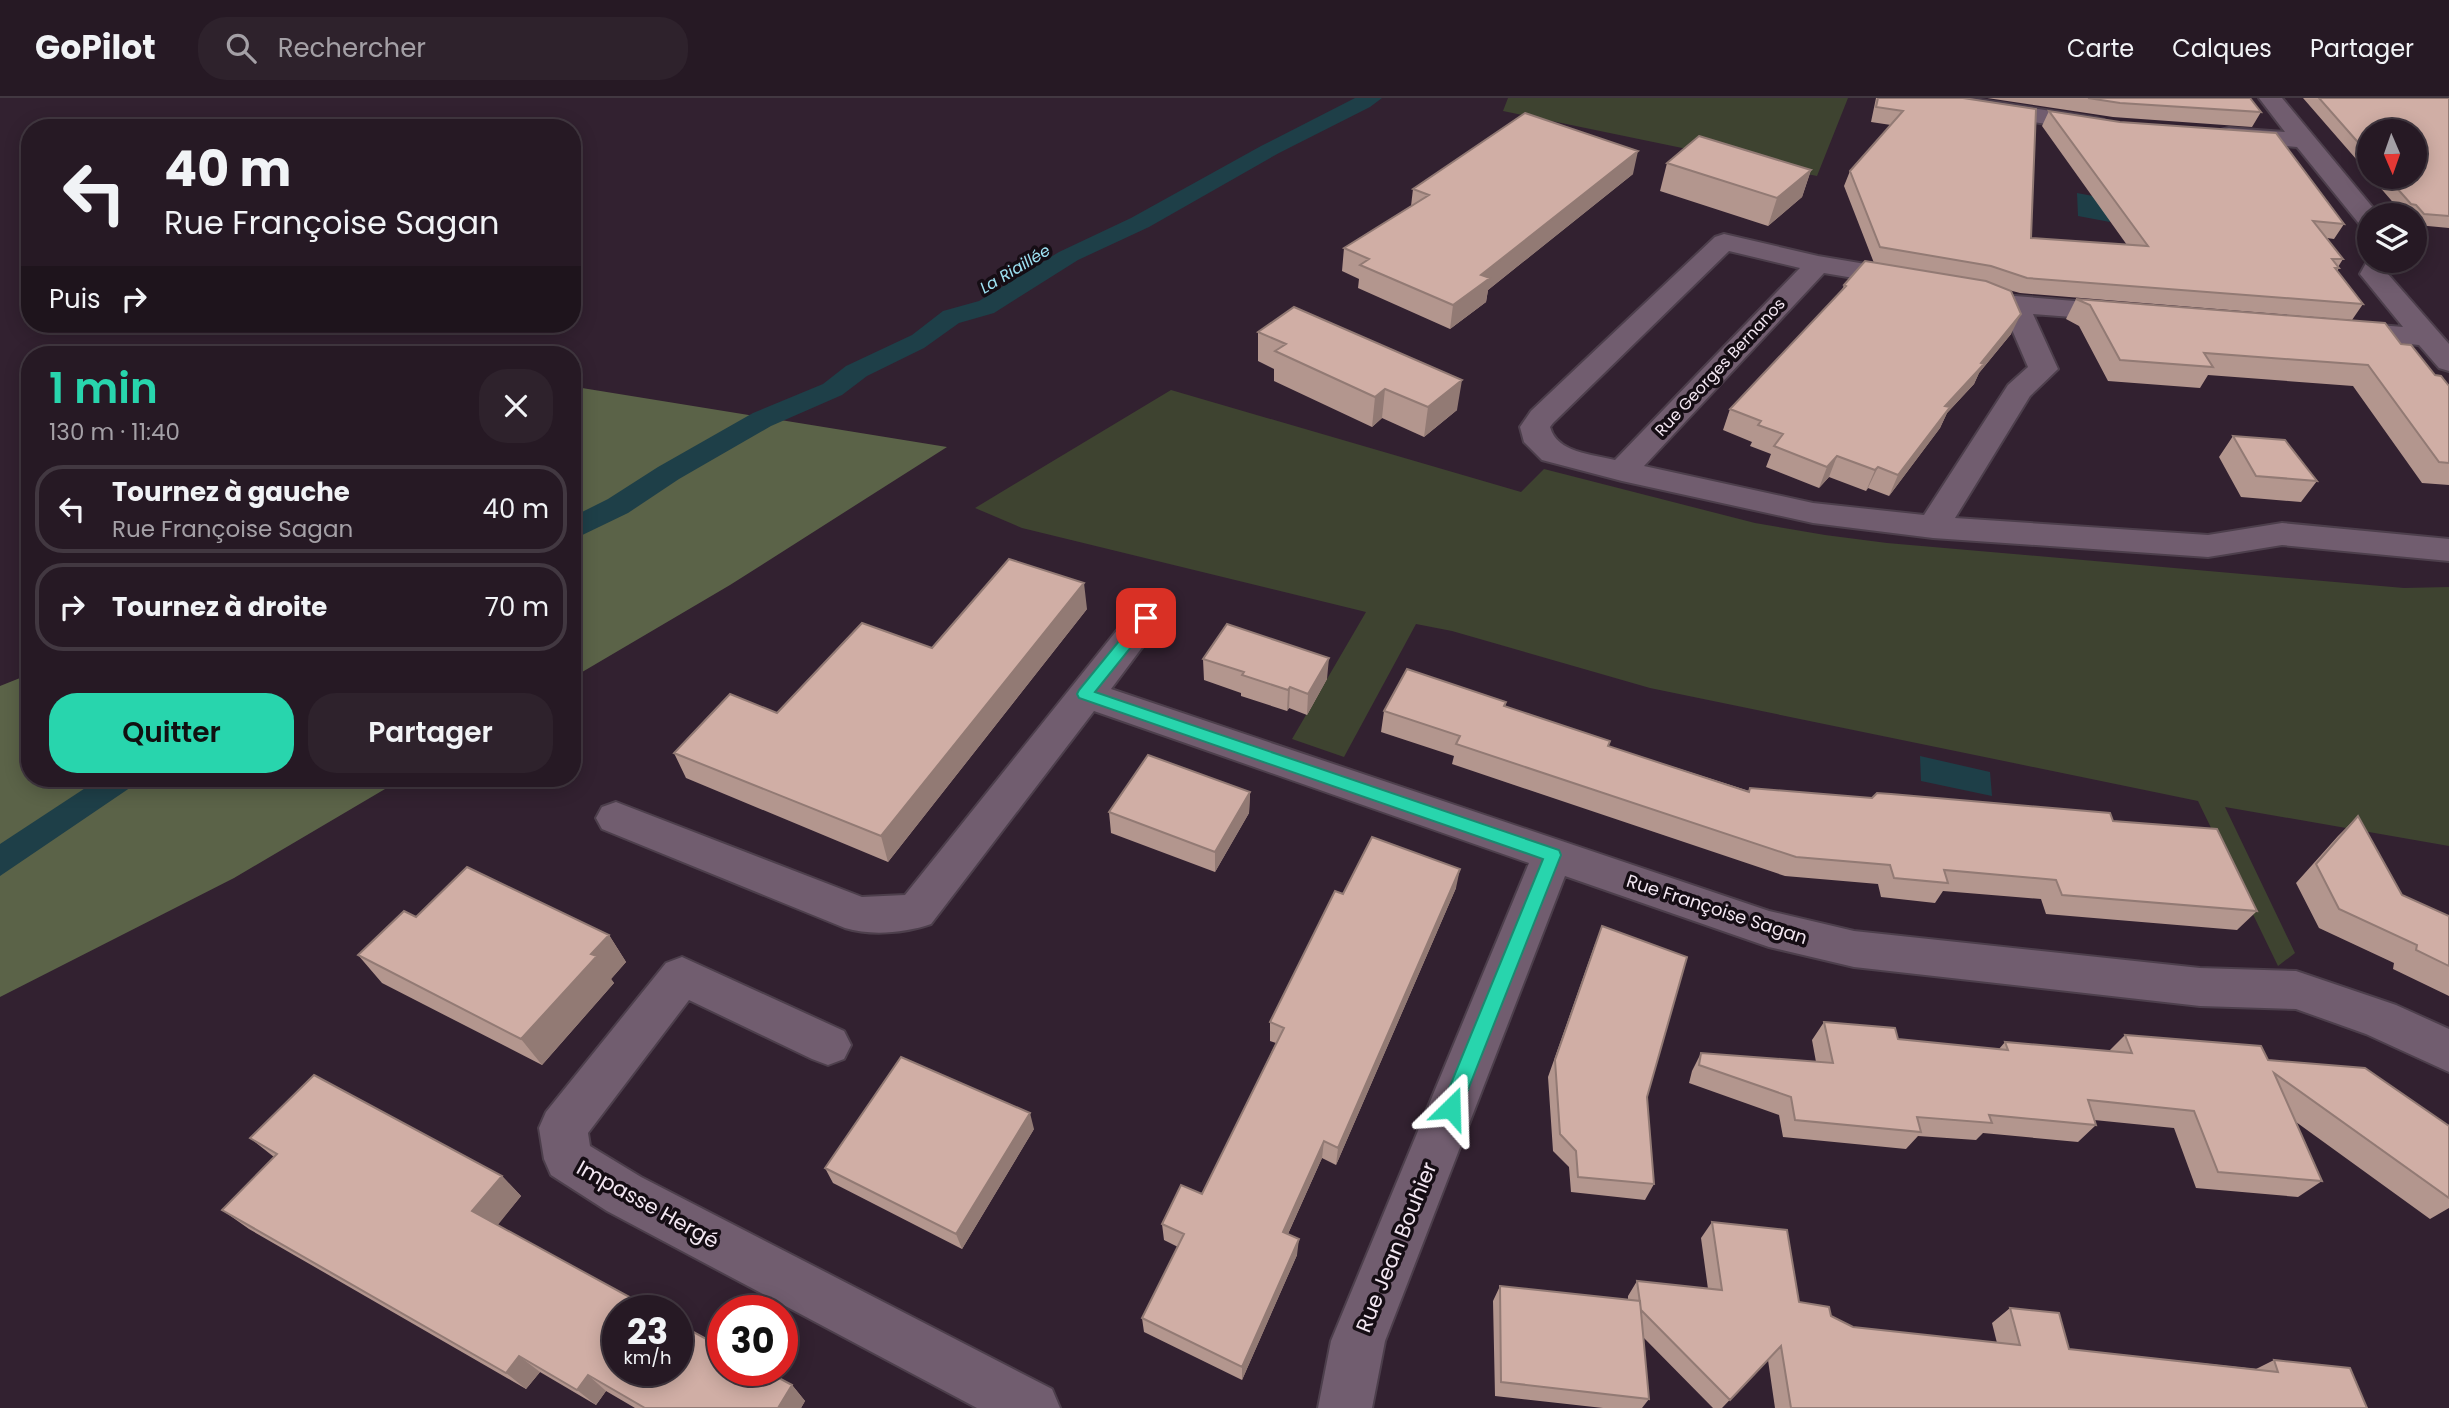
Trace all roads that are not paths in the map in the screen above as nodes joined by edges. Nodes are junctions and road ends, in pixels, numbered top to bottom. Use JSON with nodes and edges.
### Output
{"nodes":[{"id":1,"x":1926,"y":98,"type":"edge"},
{"id":2,"x":2270,"y":98,"type":"edge"},
{"id":3,"x":2113,"y":127,"type":"edge"},
{"id":4,"x":2209,"y":134,"type":"edge"},
{"id":5,"x":2304,"y":140,"type":"junction"},
{"id":6,"x":2357,"y":205,"type":"edge"},
{"id":7,"x":1818,"y":264,"type":"junction"},
{"id":8,"x":2373,"y":273,"type":"edge"},
{"id":9,"x":1928,"y":282,"type":"edge"},
{"id":10,"x":2153,"y":315,"type":"edge"},
{"id":11,"x":2319,"y":328,"type":"edge"},
{"id":12,"x":2428,"y":337,"type":"junction"},
{"id":13,"x":2449,"y":362,"type":"edge"},
{"id":14,"x":1622,"y":471,"type":"junction"},
{"id":15,"x":1934,"y":527,"type":"junction"},
{"id":16,"x":2449,"y":550,"type":"edge"},
{"id":17,"x":1146,"y":618,"type":"dead end"},
{"id":18,"x":1085,"y":694,"type":"junction"},
{"id":19,"x":616,"y":818,"type":"dead end"},
{"id":20,"x":1553,"y":855,"type":"junction"},
{"id":21,"x":828,"y":1045,"type":"dead end"},
{"id":22,"x":2449,"y":1051,"type":"edge"},
{"id":23,"x":1033,"y":1408,"type":"edge"},
{"id":24,"x":1345,"y":1408,"type":"edge"}],
"edges":[{"from":1,"to":3,"type":"street"},
{"from":2,"to":5,"type":"street"},
{"from":4,"to":5,"type":"street"},
{"from":5,"to":6,"type":"street"},
{"from":7,"to":9,"type":"street"},
{"from":7,"to":14,"type":"street","name":"Rue Georges Bernanos"},
{"from":7,"to":14,"type":"street"},
{"from":8,"to":12,"type":"street"},
{"from":10,"to":15,"type":"street"},
{"from":11,"to":12,"type":"street"},
{"from":12,"to":13,"type":"street"},
{"from":14,"to":15,"type":"street"},
{"from":15,"to":16,"type":"street"},
{"from":17,"to":18,"type":"street"},
{"from":18,"to":19,"type":"street"},
{"from":18,"to":20,"type":"street","name":"Rue Françoise Sagan"},
{"from":20,"to":22,"type":"street","name":"Rue Françoise Sagan"},
{"from":20,"to":24,"type":"street","name":"Rue Jean Bouhier"},
{"from":21,"to":23,"type":"street","name":"Impasse Hergé"}]}
